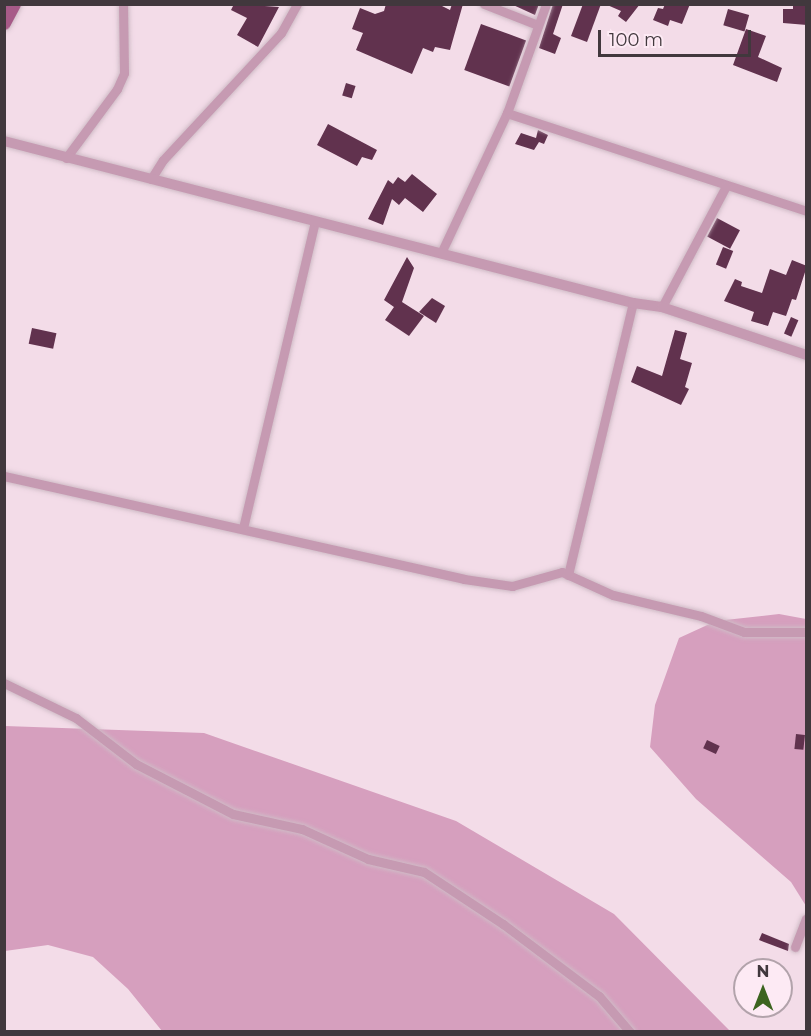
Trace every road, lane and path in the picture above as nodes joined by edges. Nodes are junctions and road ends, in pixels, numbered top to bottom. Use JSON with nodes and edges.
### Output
{"nodes":[{"id":1,"x":14,"y":4,"type":"edge"},
{"id":2,"x":123,"y":4,"type":"edge"},
{"id":3,"x":297,"y":4,"type":"edge"},
{"id":4,"x":484,"y":4,"type":"edge"},
{"id":5,"x":546,"y":4,"type":"edge"},
{"id":6,"x":4,"y":23,"type":"edge"},
{"id":7,"x":538,"y":25,"type":"junction"},
{"id":8,"x":507,"y":113,"type":"junction"},
{"id":9,"x":4,"y":141,"type":"edge"},
{"id":10,"x":66,"y":158,"type":"junction"},
{"id":11,"x":151,"y":179,"type":"junction"},
{"id":12,"x":726,"y":186,"type":"junction"},
{"id":13,"x":807,"y":211,"type":"edge"},
{"id":14,"x":315,"y":221,"type":"junction"},
{"id":15,"x":441,"y":253,"type":"junction"},
{"id":16,"x":633,"y":303,"type":"junction"},
{"id":17,"x":662,"y":307,"type":"junction"},
{"id":18,"x":807,"y":355,"type":"edge"},
{"id":19,"x":4,"y":476,"type":"edge"},
{"id":20,"x":243,"y":528,"type":"junction"},
{"id":21,"x":568,"y":575,"type":"junction"},
{"id":22,"x":807,"y":632,"type":"edge"},
{"id":23,"x":4,"y":683,"type":"edge"},
{"id":24,"x":807,"y":919,"type":"edge"},
{"id":25,"x":795,"y":947,"type":"dead end"},
{"id":26,"x":630,"y":1032,"type":"edge"}],
"edges":[{"from":1,"to":6,"type":"main road"},
{"from":2,"to":10,"type":"street"},
{"from":3,"to":11,"type":"street"},
{"from":4,"to":7,"type":"street"},
{"from":5,"to":7,"type":"street"},
{"from":7,"to":8,"type":"street"},
{"from":8,"to":12,"type":"street"},
{"from":8,"to":15,"type":"street"},
{"from":9,"to":10,"type":"street"},
{"from":10,"to":11,"type":"street"},
{"from":11,"to":14,"type":"street"},
{"from":12,"to":13,"type":"street"},
{"from":12,"to":17,"type":"street"},
{"from":14,"to":15,"type":"street"},
{"from":14,"to":20,"type":"street"},
{"from":15,"to":16,"type":"street"},
{"from":16,"to":17,"type":"street"},
{"from":16,"to":21,"type":"street"},
{"from":17,"to":18,"type":"street"},
{"from":19,"to":20,"type":"street"},
{"from":20,"to":21,"type":"street"},
{"from":21,"to":22,"type":"street"},
{"from":23,"to":26,"type":"street"},
{"from":24,"to":25,"type":"street"}]}
